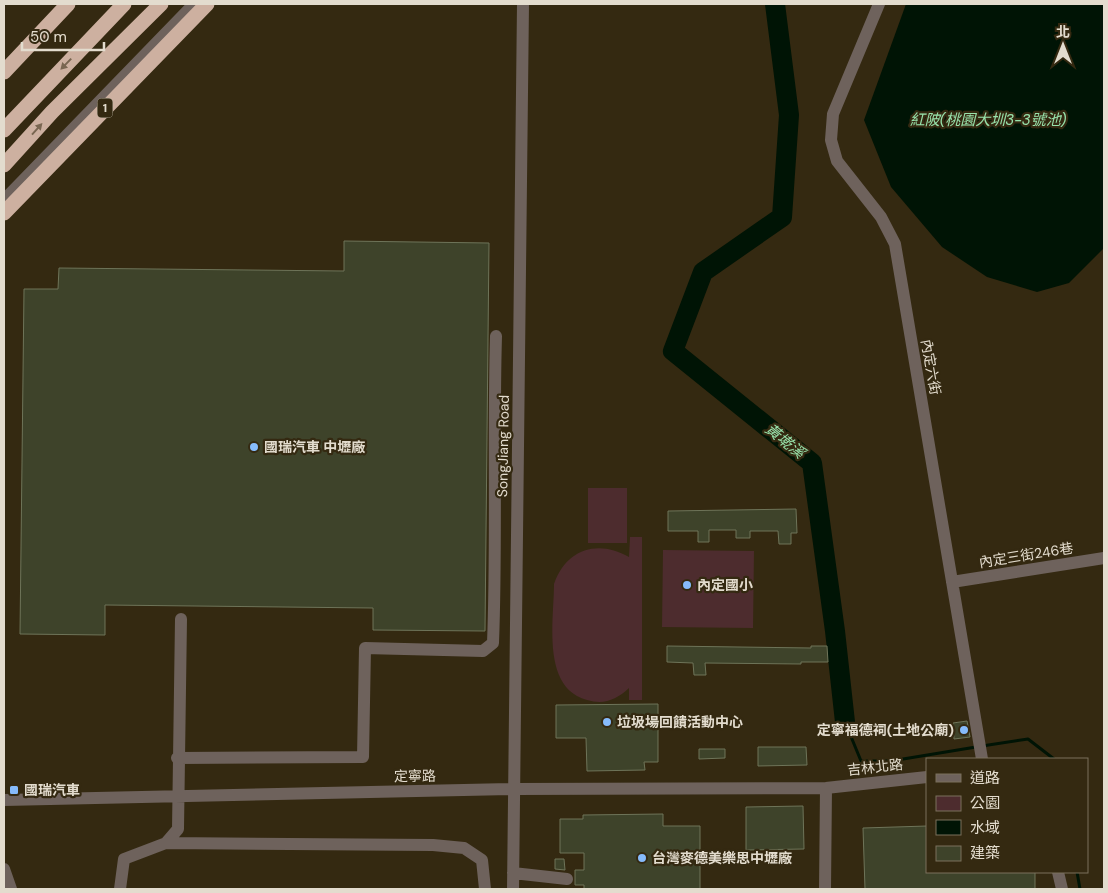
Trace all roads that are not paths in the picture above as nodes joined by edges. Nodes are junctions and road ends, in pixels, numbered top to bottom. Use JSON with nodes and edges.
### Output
{"nodes":[{"id":1,"x":68,"y":4,"type":"edge"},
{"id":2,"x":124,"y":4,"type":"edge"},
{"id":3,"x":161,"y":4,"type":"edge"},
{"id":4,"x":194,"y":4,"type":"edge"},
{"id":5,"x":207,"y":4,"type":"edge"},
{"id":6,"x":522,"y":4,"type":"edge"},
{"id":7,"x":879,"y":4,"type":"edge"},
{"id":8,"x":4,"y":72,"type":"edge"},
{"id":9,"x":4,"y":130,"type":"edge"},
{"id":10,"x":4,"y":166,"type":"edge"},
{"id":11,"x":4,"y":200,"type":"edge"},
{"id":12,"x":4,"y":213,"type":"edge"},
{"id":13,"x":496,"y":336,"type":"dead end"},
{"id":14,"x":1104,"y":558,"type":"edge"},
{"id":15,"x":952,"y":582,"type":"junction"},
{"id":16,"x":181,"y":619,"type":"dead end"},
{"id":17,"x":177,"y":758,"type":"junction"},
{"id":18,"x":982,"y":758,"type":"edge"},
{"id":19,"x":926,"y":776,"type":"edge"},
{"id":20,"x":826,"y":788,"type":"junction"},
{"id":21,"x":514,"y":790,"type":"junction"},
{"id":22,"x":176,"y":796,"type":"junction"},
{"id":23,"x":4,"y":800,"type":"edge"},
{"id":24,"x":166,"y":843,"type":"junction"},
{"id":25,"x":4,"y":868,"type":"edge"},
{"id":26,"x":513,"y":873,"type":"junction"},
{"id":27,"x":1058,"y":873,"type":"edge"},
{"id":28,"x":567,"y":879,"type":"dead end"},
{"id":29,"x":11,"y":889,"type":"edge"},
{"id":30,"x":120,"y":889,"type":"edge"},
{"id":31,"x":485,"y":889,"type":"edge"},
{"id":32,"x":513,"y":889,"type":"edge"},
{"id":33,"x":825,"y":889,"type":"edge"},
{"id":34,"x":1062,"y":889,"type":"edge"}],
"edges":[{"from":1,"to":8,"type":"highway"},
{"from":2,"to":9,"type":"highway","one_way":true},
{"from":10,"to":3,"type":"highway","one_way":true},
{"from":4,"to":11,"type":"street"},
{"from":5,"to":12,"type":"highway","number":"1"},
{"from":6,"to":21,"type":"street","name":"SongJiang Road"},
{"from":7,"to":15,"type":"street","name":"內定六街"},
{"from":13,"to":17,"type":"street"},
{"from":14,"to":15,"type":"street","name":"內定三街246巷"},
{"from":15,"to":18,"type":"street","name":"內定六街"},
{"from":16,"to":17,"type":"street"},
{"from":17,"to":22,"type":"street"},
{"from":19,"to":20,"type":"street","name":"吉林北路"},
{"from":20,"to":21,"type":"street","name":"定寧路"},
{"from":20,"to":33,"type":"street"},
{"from":21,"to":22,"type":"street","name":"定寧路"},
{"from":21,"to":26,"type":"street","name":"SongJiang Road"},
{"from":22,"to":23,"type":"street","name":"定寧路"},
{"from":22,"to":24,"type":"street"},
{"from":24,"to":30,"type":"street"},
{"from":24,"to":31,"type":"street"},
{"from":25,"to":29,"type":"street"},
{"from":26,"to":28,"type":"street"},
{"from":26,"to":32,"type":"street","name":"SongJiang Road"},
{"from":27,"to":34,"type":"street"}]}
